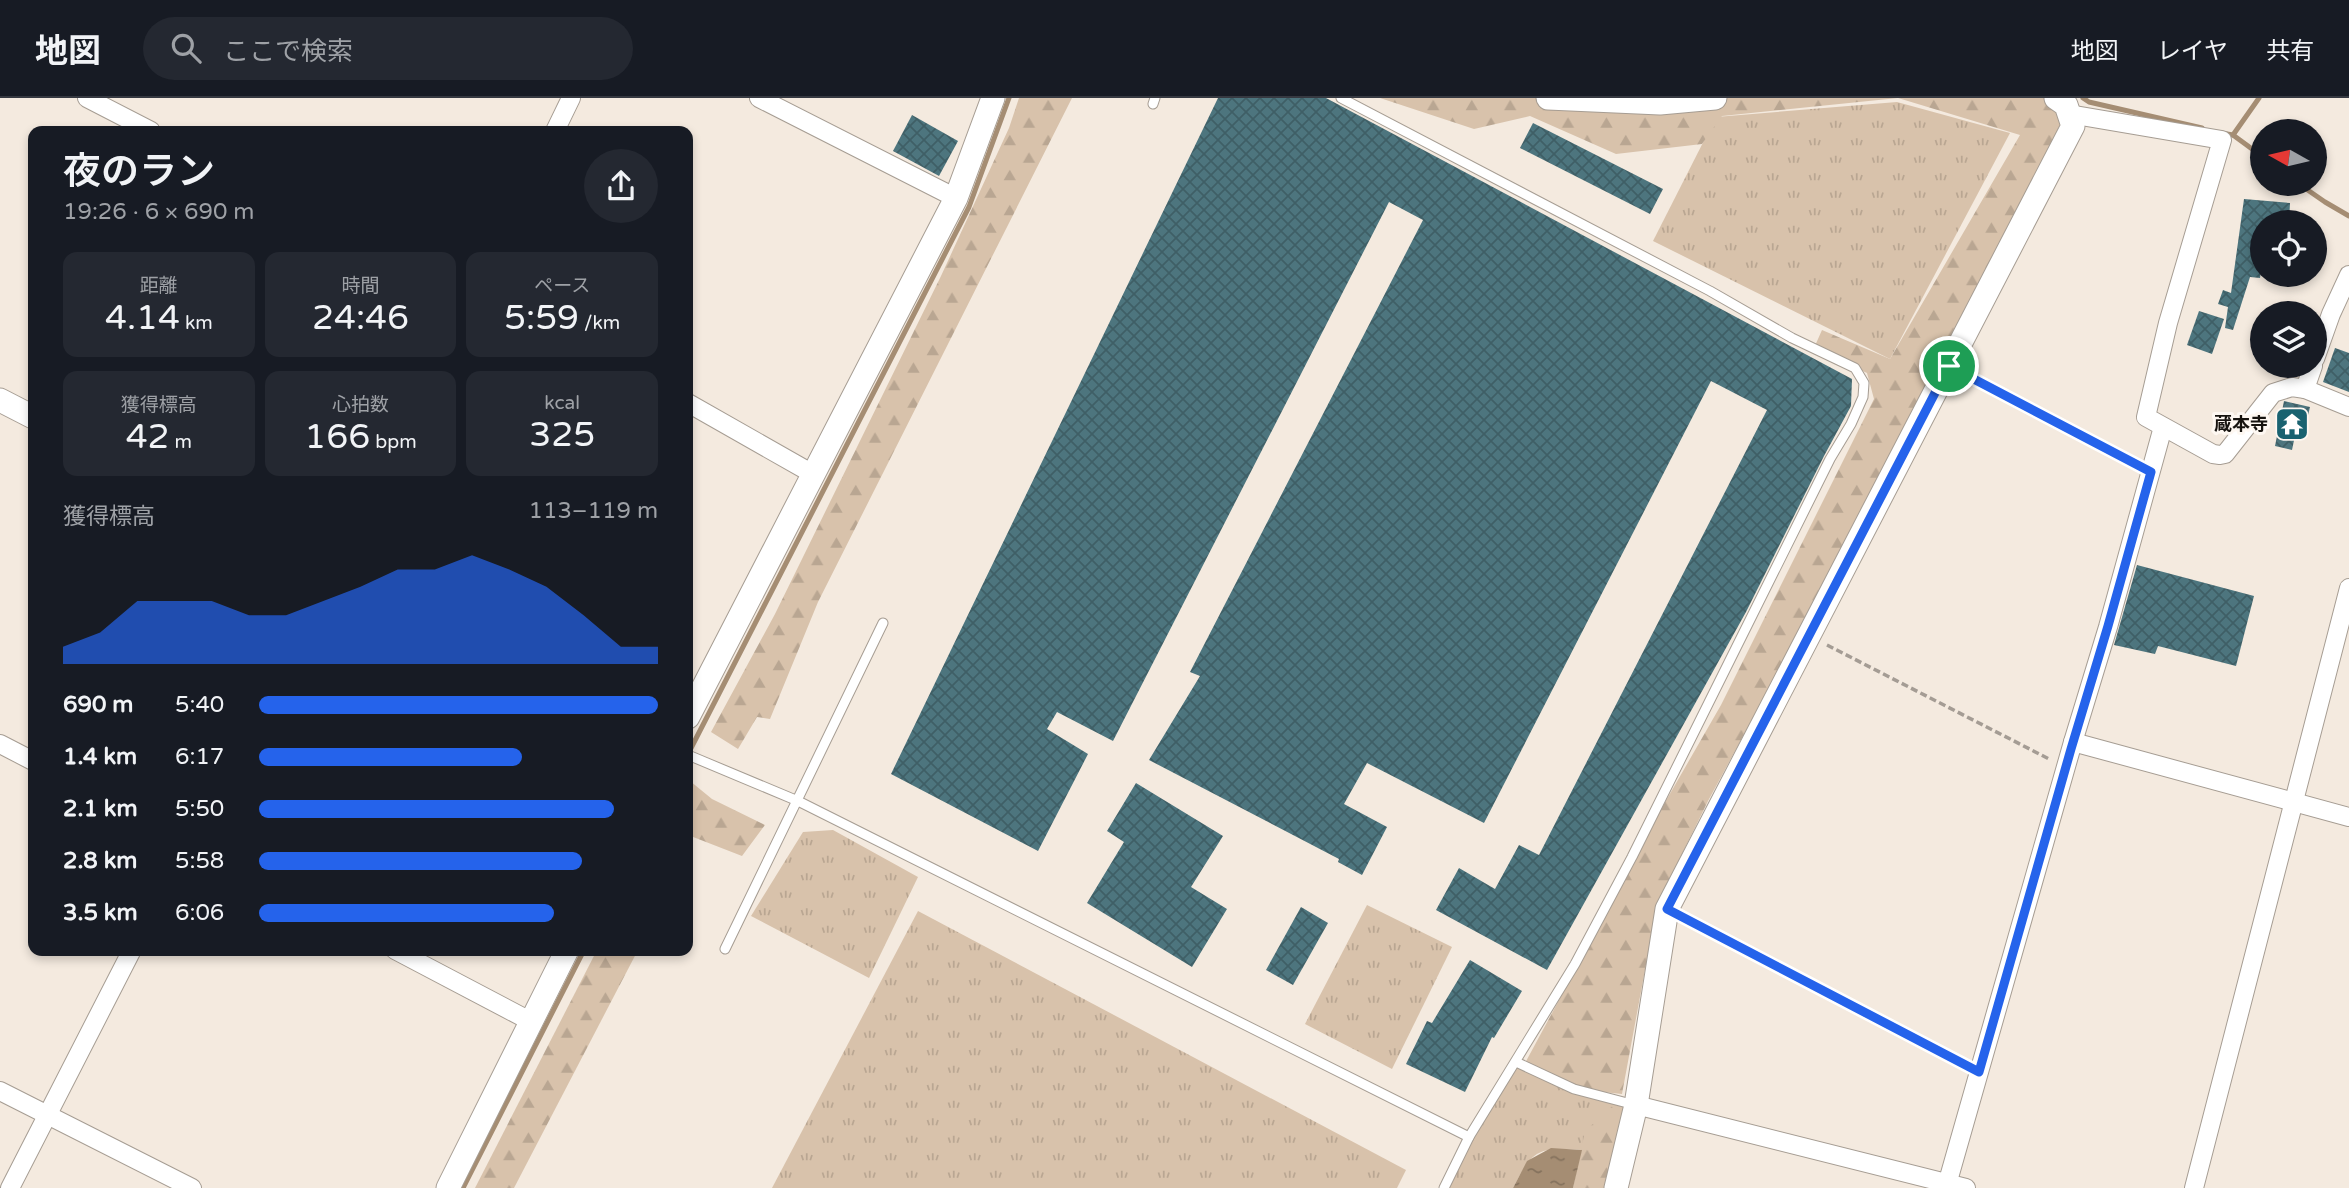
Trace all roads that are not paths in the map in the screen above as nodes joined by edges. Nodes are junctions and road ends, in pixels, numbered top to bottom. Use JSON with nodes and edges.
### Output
{"nodes":[{"id":1,"x":87,"y":98,"type":"edge"},
{"id":2,"x":572,"y":98,"type":"edge"},
{"id":3,"x":759,"y":98,"type":"edge"},
{"id":4,"x":993,"y":98,"type":"edge"},
{"id":5,"x":1340,"y":98,"type":"edge"},
{"id":6,"x":1548,"y":98,"type":"edge"},
{"id":7,"x":1715,"y":98,"type":"edge"},
{"id":8,"x":2063,"y":106,"type":"edge"},
{"id":9,"x":141,"y":126,"type":"edge"},
{"id":10,"x":558,"y":126,"type":"edge"},
{"id":11,"x":956,"y":198,"type":"junction"},
{"id":12,"x":2349,"y":275,"type":"edge"},
{"id":13,"x":2327,"y":325,"type":"edge"},
{"id":14,"x":2309,"y":378,"type":"edge"},
{"id":15,"x":2305,"y":389,"type":"junction"},
{"id":16,"x":0,"y":400,"type":"edge"},
{"id":17,"x":693,"y":406,"type":"edge"},
{"id":18,"x":2349,"y":407,"type":"edge"},
{"id":19,"x":28,"y":414,"type":"edge"},
{"id":20,"x":2163,"y":427,"type":"junction"},
{"id":21,"x":813,"y":474,"type":"junction"},
{"id":22,"x":2349,"y":588,"type":"edge"},
{"id":23,"x":883,"y":623,"type":"dead end"},
{"id":24,"x":693,"y":707,"type":"edge"},
{"id":25,"x":2073,"y":742,"type":"junction"},
{"id":26,"x":0,"y":744,"type":"edge"},
{"id":27,"x":693,"y":757,"type":"edge"},
{"id":28,"x":28,"y":758,"type":"edge"},
{"id":29,"x":798,"y":801,"type":"junction"},
{"id":30,"x":2294,"y":802,"type":"junction"},
{"id":31,"x":2349,"y":817,"type":"edge"},
{"id":32,"x":725,"y":949,"type":"dead end"},
{"id":33,"x":128,"y":956,"type":"edge"},
{"id":34,"x":406,"y":956,"type":"edge"},
{"id":35,"x":564,"y":956,"type":"edge"},
{"id":36,"x":530,"y":1021,"type":"junction"},
{"id":37,"x":1516,"y":1062,"type":"junction"},
{"id":38,"x":0,"y":1091,"type":"edge"},
{"id":39,"x":1636,"y":1105,"type":"junction"},
{"id":40,"x":47,"y":1116,"type":"junction"},
{"id":41,"x":1469,"y":1137,"type":"junction"},
{"id":42,"x":1946,"y":1186,"type":"edge"},
{"id":43,"x":10,"y":1188,"type":"edge"},
{"id":44,"x":192,"y":1188,"type":"edge"},
{"id":45,"x":449,"y":1188,"type":"edge"},
{"id":46,"x":1444,"y":1188,"type":"edge"},
{"id":47,"x":1616,"y":1188,"type":"edge"},
{"id":48,"x":1966,"y":1188,"type":"edge"},
{"id":49,"x":2194,"y":1188,"type":"edge"}],
"edges":[{"from":1,"to":9,"type":"street"},
{"from":2,"to":10,"type":"street"},
{"from":3,"to":11,"type":"street"},
{"from":4,"to":11,"type":"street"},
{"from":5,"to":37,"type":"lane"},
{"from":6,"to":7,"type":"street"},
{"from":8,"to":20,"type":"street"},
{"from":8,"to":39,"type":"street"},
{"from":11,"to":21,"type":"street"},
{"from":12,"to":13,"type":"street"},
{"from":14,"to":15,"type":"street"},
{"from":15,"to":18,"type":"street"},
{"from":15,"to":20,"type":"street"},
{"from":16,"to":19,"type":"street"},
{"from":17,"to":21,"type":"street"},
{"from":20,"to":25,"type":"street"},
{"from":21,"to":24,"type":"street"},
{"from":22,"to":30,"type":"street"},
{"from":23,"to":29,"type":"lane"},
{"from":25,"to":30,"type":"street"},
{"from":25,"to":42,"type":"street"},
{"from":26,"to":28,"type":"street"},
{"from":27,"to":29,"type":"lane"},
{"from":29,"to":32,"type":"lane"},
{"from":29,"to":41,"type":"lane"},
{"from":30,"to":31,"type":"street"},
{"from":30,"to":49,"type":"street"},
{"from":33,"to":40,"type":"street"},
{"from":34,"to":36,"type":"street"},
{"from":35,"to":36,"type":"street"},
{"from":36,"to":45,"type":"street"},
{"from":37,"to":39,"type":"lane"},
{"from":37,"to":41,"type":"lane"},
{"from":38,"to":40,"type":"street"},
{"from":39,"to":42,"type":"street"},
{"from":39,"to":47,"type":"street"},
{"from":40,"to":43,"type":"street"},
{"from":40,"to":44,"type":"street"},
{"from":41,"to":46,"type":"lane"},
{"from":42,"to":48,"type":"street"}]}
